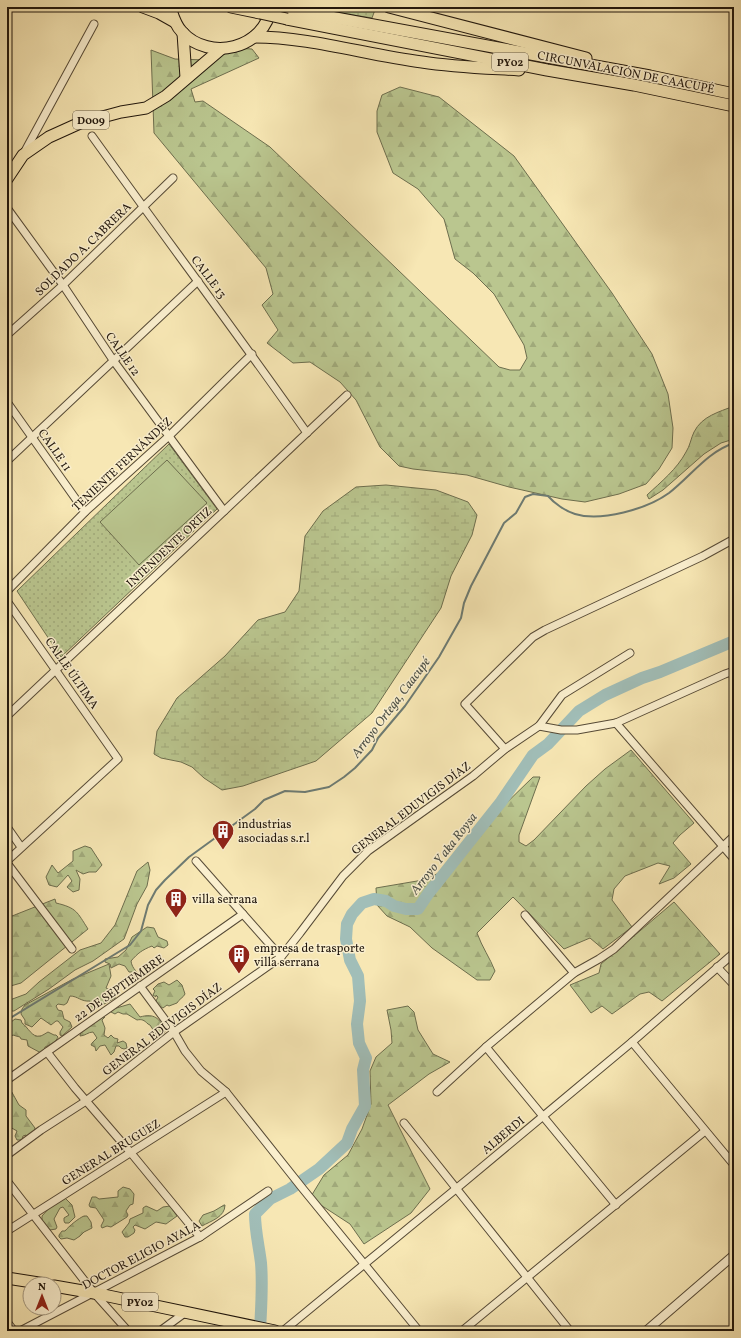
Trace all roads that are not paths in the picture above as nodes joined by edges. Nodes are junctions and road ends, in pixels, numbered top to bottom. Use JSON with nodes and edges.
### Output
{"nodes":[{"id":1,"x":143,"y":7,"type":"edge"},
{"id":2,"x":170,"y":7,"type":"edge"},
{"id":3,"x":232,"y":7,"type":"edge"},
{"id":4,"x":270,"y":7,"type":"edge"},
{"id":5,"x":276,"y":7,"type":"edge"},
{"id":6,"x":389,"y":7,"type":"edge"},
{"id":7,"x":288,"y":14,"type":"junction"},
{"id":8,"x":175,"y":22,"type":"junction"},
{"id":9,"x":94,"y":24,"type":"dead end"},
{"id":10,"x":183,"y":33,"type":"junction"},
{"id":11,"x":254,"y":37,"type":"junction"},
{"id":12,"x":221,"y":50,"type":"junction"},
{"id":13,"x":547,"y":70,"type":"junction"},
{"id":14,"x":650,"y":76,"type":"junction"},
{"id":15,"x":186,"y":78,"type":"junction"},
{"id":16,"x":734,"y":94,"type":"edge"},
{"id":17,"x":734,"y":106,"type":"edge"},
{"id":18,"x":92,"y":136,"type":"dead end"},
{"id":19,"x":22,"y":157,"type":"junction"},
{"id":20,"x":173,"y":178,"type":"dead end"},
{"id":21,"x":7,"y":179,"type":"edge"},
{"id":22,"x":143,"y":207,"type":"junction"},
{"id":23,"x":7,"y":208,"type":"edge"},
{"id":24,"x":198,"y":281,"type":"junction"},
{"id":25,"x":63,"y":285,"type":"junction"},
{"id":26,"x":7,"y":335,"type":"edge"},
{"id":27,"x":252,"y":354,"type":"junction"},
{"id":28,"x":114,"y":360,"type":"junction"},
{"id":29,"x":347,"y":395,"type":"dead end"},
{"id":30,"x":7,"y":402,"type":"edge"},
{"id":31,"x":307,"y":433,"type":"junction"},
{"id":32,"x":169,"y":436,"type":"junction"},
{"id":33,"x":33,"y":437,"type":"junction"},
{"id":34,"x":7,"y":460,"type":"edge"},
{"id":35,"x":224,"y":511,"type":"junction"},
{"id":36,"x":85,"y":512,"type":"junction"},
{"id":37,"x":734,"y":539,"type":"edge"},
{"id":38,"x":7,"y":591,"type":"edge"},
{"id":39,"x":7,"y":601,"type":"edge"},
{"id":40,"x":630,"y":653,"type":"dead end"},
{"id":41,"x":56,"y":670,"type":"junction"},
{"id":42,"x":734,"y":671,"type":"edge"},
{"id":43,"x":7,"y":716,"type":"edge"},
{"id":44,"x":616,"y":723,"type":"junction"},
{"id":45,"x":539,"y":726,"type":"junction"},
{"id":46,"x":505,"y":749,"type":"junction"},
{"id":47,"x":7,"y":827,"type":"edge"},
{"id":48,"x":734,"y":836,"type":"edge"},
{"id":49,"x":722,"y":846,"type":"junction"},
{"id":50,"x":21,"y":848,"type":"junction"},
{"id":51,"x":734,"y":859,"type":"edge"},
{"id":52,"x":196,"y":861,"type":"dead end"},
{"id":53,"x":7,"y":862,"type":"edge"},
{"id":54,"x":243,"y":914,"type":"junction"},
{"id":55,"x":525,"y":915,"type":"dead end"},
{"id":56,"x":72,"y":949,"type":"dead end"},
{"id":57,"x":734,"y":953,"type":"edge"},
{"id":58,"x":281,"y":957,"type":"junction"},
{"id":59,"x":717,"y":967,"type":"junction"},
{"id":60,"x":574,"y":973,"type":"junction"},
{"id":61,"x":734,"y":985,"type":"edge"},
{"id":62,"x":140,"y":986,"type":"junction"},
{"id":63,"x":174,"y":1032,"type":"junction"},
{"id":64,"x":632,"y":1042,"type":"junction"},
{"id":65,"x":486,"y":1047,"type":"junction"},
{"id":66,"x":47,"y":1052,"type":"junction"},
{"id":67,"x":7,"y":1080,"type":"edge"},
{"id":68,"x":226,"y":1092,"type":"junction"},
{"id":69,"x":437,"y":1092,"type":"dead end"},
{"id":70,"x":86,"y":1100,"type":"junction"},
{"id":71,"x":543,"y":1116,"type":"junction"},
{"id":72,"x":404,"y":1123,"type":"dead end"},
{"id":73,"x":704,"y":1130,"type":"junction"},
{"id":74,"x":131,"y":1153,"type":"junction"},
{"id":75,"x":7,"y":1155,"type":"edge"},
{"id":76,"x":734,"y":1165,"type":"edge"},
{"id":77,"x":7,"y":1181,"type":"edge"},
{"id":78,"x":457,"y":1188,"type":"junction"},
{"id":79,"x":268,"y":1191,"type":"dead end"},
{"id":80,"x":616,"y":1205,"type":"junction"},
{"id":81,"x":33,"y":1215,"type":"junction"},
{"id":82,"x":7,"y":1231,"type":"edge"},
{"id":83,"x":200,"y":1237,"type":"junction"},
{"id":84,"x":734,"y":1255,"type":"edge"},
{"id":85,"x":365,"y":1263,"type":"junction"},
{"id":86,"x":7,"y":1278,"type":"edge"},
{"id":87,"x":527,"y":1278,"type":"junction"},
{"id":88,"x":22,"y":1280,"type":"edge"},
{"id":89,"x":62,"y":1287,"type":"edge"},
{"id":90,"x":94,"y":1293,"type":"junction"},
{"id":91,"x":187,"y":1312,"type":"junction"},
{"id":92,"x":7,"y":1322,"type":"edge"},
{"id":93,"x":272,"y":1330,"type":"edge"},
{"id":94,"x":14,"y":1331,"type":"edge"},
{"id":95,"x":20,"y":1331,"type":"edge"},
{"id":96,"x":128,"y":1331,"type":"edge"},
{"id":97,"x":160,"y":1331,"type":"edge"},
{"id":98,"x":283,"y":1331,"type":"edge"},
{"id":99,"x":420,"y":1331,"type":"edge"},
{"id":100,"x":462,"y":1331,"type":"edge"},
{"id":101,"x":570,"y":1331,"type":"edge"},
{"id":102,"x":646,"y":1331,"type":"edge"}],
"edges":[{"from":1,"to":8,"type":"main road"},
{"from":2,"to":8,"type":"main road","number":"D009"},
{"from":3,"to":7,"type":"main road","name":"CIRCUNVALACIÓN DE CAACUPÉ","number":"PY02","bridge":true},
{"from":4,"to":11,"type":"main road","number":"D009"},
{"from":5,"to":7,"type":"main road","name":"CIRCUNVALACIÓN DE CAACUPÉ","number":"PY02"},
{"from":6,"to":14,"type":"main road"},
{"from":7,"to":13,"type":"main road","name":"CIRCUNVALACIÓN DE CAACUPÉ","number":"PY02"},
{"from":7,"to":14,"type":"main road","name":"CIRCUNVALACIÓN DE CAACUPÉ","number":"PY02"},
{"from":8,"to":10,"type":"main road","number":"D009"},
{"from":9,"to":19,"type":"street"},
{"from":10,"to":12,"type":"main road","number":"D009"},
{"from":10,"to":15,"type":"main road"},
{"from":11,"to":12,"type":"main road","number":"D009"},
{"from":11,"to":13,"type":"main road"},
{"from":12,"to":15,"type":"main road","number":"D009"},
{"from":13,"to":17,"type":"main road","name":"CIRCUNVALACIÓN DE CAACUPÉ","number":"PY02"},
{"from":14,"to":16,"type":"main road","name":"CIRCUNVALACIÓN DE CAACUPÉ","number":"PY02"},
{"from":15,"to":19,"type":"main road","number":"D009"},
{"from":18,"to":22,"type":"street","name":"CALLE 13"},
{"from":19,"to":21,"type":"main road","number":"D009"},
{"from":20,"to":22,"type":"street","name":"SOLDADO A. CABRERA"},
{"from":22,"to":24,"type":"street","name":"CALLE 13"},
{"from":22,"to":25,"type":"street","name":"SOLDADO A. CABRERA"},
{"from":23,"to":25,"type":"street","name":"CALLE 12"},
{"from":24,"to":27,"type":"street","name":"CALLE 13"},
{"from":24,"to":28,"type":"street"},
{"from":25,"to":26,"type":"street","name":"SOLDADO A. CABRERA"},
{"from":25,"to":28,"type":"street","name":"CALLE 12"},
{"from":27,"to":31,"type":"street","name":"CALLE 13"},
{"from":27,"to":32,"type":"street","name":"TENIENTE FERNÁNDEZ"},
{"from":28,"to":32,"type":"street","name":"CALLE 12"},
{"from":28,"to":33,"type":"street"},
{"from":29,"to":31,"type":"street","name":"INTENDENTE ORTIZ"},
{"from":30,"to":33,"type":"street","name":"CALLE 11"},
{"from":31,"to":35,"type":"street","name":"INTENDENTE ORTIZ"},
{"from":32,"to":35,"type":"street","name":"CALLE 12"},
{"from":32,"to":36,"type":"street","name":"TENIENTE FERNÁNDEZ"},
{"from":33,"to":34,"type":"street"},
{"from":33,"to":36,"type":"street","name":"CALLE 11"},
{"from":35,"to":41,"type":"street","name":"INTENDENTE ORTIZ"},
{"from":36,"to":38,"type":"street","name":"TENIENTE FERNÁNDEZ"},
{"from":37,"to":46,"type":"street"},
{"from":39,"to":41,"type":"street","name":"CALLE ÚLTIMA"},
{"from":40,"to":45,"type":"street","name":"GENERAL EDUVIGIS DÍAZ"},
{"from":41,"to":43,"type":"street","name":"INTENDENTE ORTIZ"},
{"from":41,"to":50,"type":"street","name":"CALLE ÚLTIMA"},
{"from":42,"to":44,"type":"street"},
{"from":44,"to":45,"type":"street"},
{"from":44,"to":49,"type":"street"},
{"from":45,"to":46,"type":"street","name":"GENERAL EDUVIGIS DÍAZ"},
{"from":46,"to":58,"type":"street","name":"GENERAL EDUVIGIS DÍAZ"},
{"from":47,"to":50,"type":"street"},
{"from":48,"to":49,"type":"street"},
{"from":49,"to":51,"type":"street"},
{"from":49,"to":60,"type":"street"},
{"from":50,"to":53,"type":"street"},
{"from":52,"to":54,"type":"street"},
{"from":53,"to":56,"type":"street"},
{"from":54,"to":58,"type":"street"},
{"from":54,"to":62,"type":"street","name":"22 DE SEPTIEMBRE"},
{"from":55,"to":60,"type":"street"},
{"from":57,"to":59,"type":"street","name":"ALBERDI"},
{"from":58,"to":63,"type":"street","name":"GENERAL EDUVIGIS DÍAZ"},
{"from":59,"to":61,"type":"street"},
{"from":59,"to":64,"type":"street","name":"ALBERDI"},
{"from":60,"to":65,"type":"street"},
{"from":62,"to":63,"type":"street"},
{"from":62,"to":66,"type":"street","name":"22 DE SEPTIEMBRE"},
{"from":63,"to":68,"type":"street"},
{"from":63,"to":70,"type":"street","name":"GENERAL EDUVIGIS DÍAZ"},
{"from":64,"to":71,"type":"street","name":"ALBERDI"},
{"from":64,"to":73,"type":"street"},
{"from":65,"to":69,"type":"street"},
{"from":65,"to":71,"type":"street"},
{"from":66,"to":67,"type":"street","name":"22 DE SEPTIEMBRE"},
{"from":66,"to":70,"type":"street"},
{"from":68,"to":74,"type":"street","name":"GENERAL BRUGUEZ"},
{"from":68,"to":85,"type":"street"},
{"from":70,"to":74,"type":"street"},
{"from":70,"to":75,"type":"street","name":"GENERAL EDUVIGIS DÍAZ"},
{"from":71,"to":78,"type":"street","name":"ALBERDI"},
{"from":71,"to":80,"type":"street"},
{"from":72,"to":78,"type":"street"},
{"from":73,"to":76,"type":"street"},
{"from":73,"to":80,"type":"street"},
{"from":74,"to":81,"type":"street","name":"GENERAL BRUGUEZ"},
{"from":74,"to":83,"type":"street"},
{"from":77,"to":81,"type":"street"},
{"from":78,"to":85,"type":"street","name":"ALBERDI"},
{"from":78,"to":87,"type":"street"},
{"from":79,"to":83,"type":"street","name":"DOCTOR ELIGIO AYALA"},
{"from":80,"to":87,"type":"street"},
{"from":81,"to":82,"type":"street","name":"GENERAL BRUGUEZ"},
{"from":81,"to":90,"type":"street"},
{"from":83,"to":90,"type":"street","name":"DOCTOR ELIGIO AYALA"},
{"from":84,"to":102,"type":"street"},
{"from":85,"to":98,"type":"street","name":"ALBERDI"},
{"from":85,"to":99,"type":"street"},
{"from":86,"to":88,"type":"main road"},
{"from":87,"to":100,"type":"street"},
{"from":87,"to":101,"type":"street"},
{"from":89,"to":90,"type":"main road","number":"PY02"},
{"from":90,"to":91,"type":"main road","number":"PY02"},
{"from":90,"to":95,"type":"street","name":"DOCTOR ELIGIO AYALA"},
{"from":90,"to":96,"type":"street"},
{"from":91,"to":93,"type":"main road","number":"PY02"},
{"from":91,"to":97,"type":"street"},
{"from":92,"to":94,"type":"street"}]}
